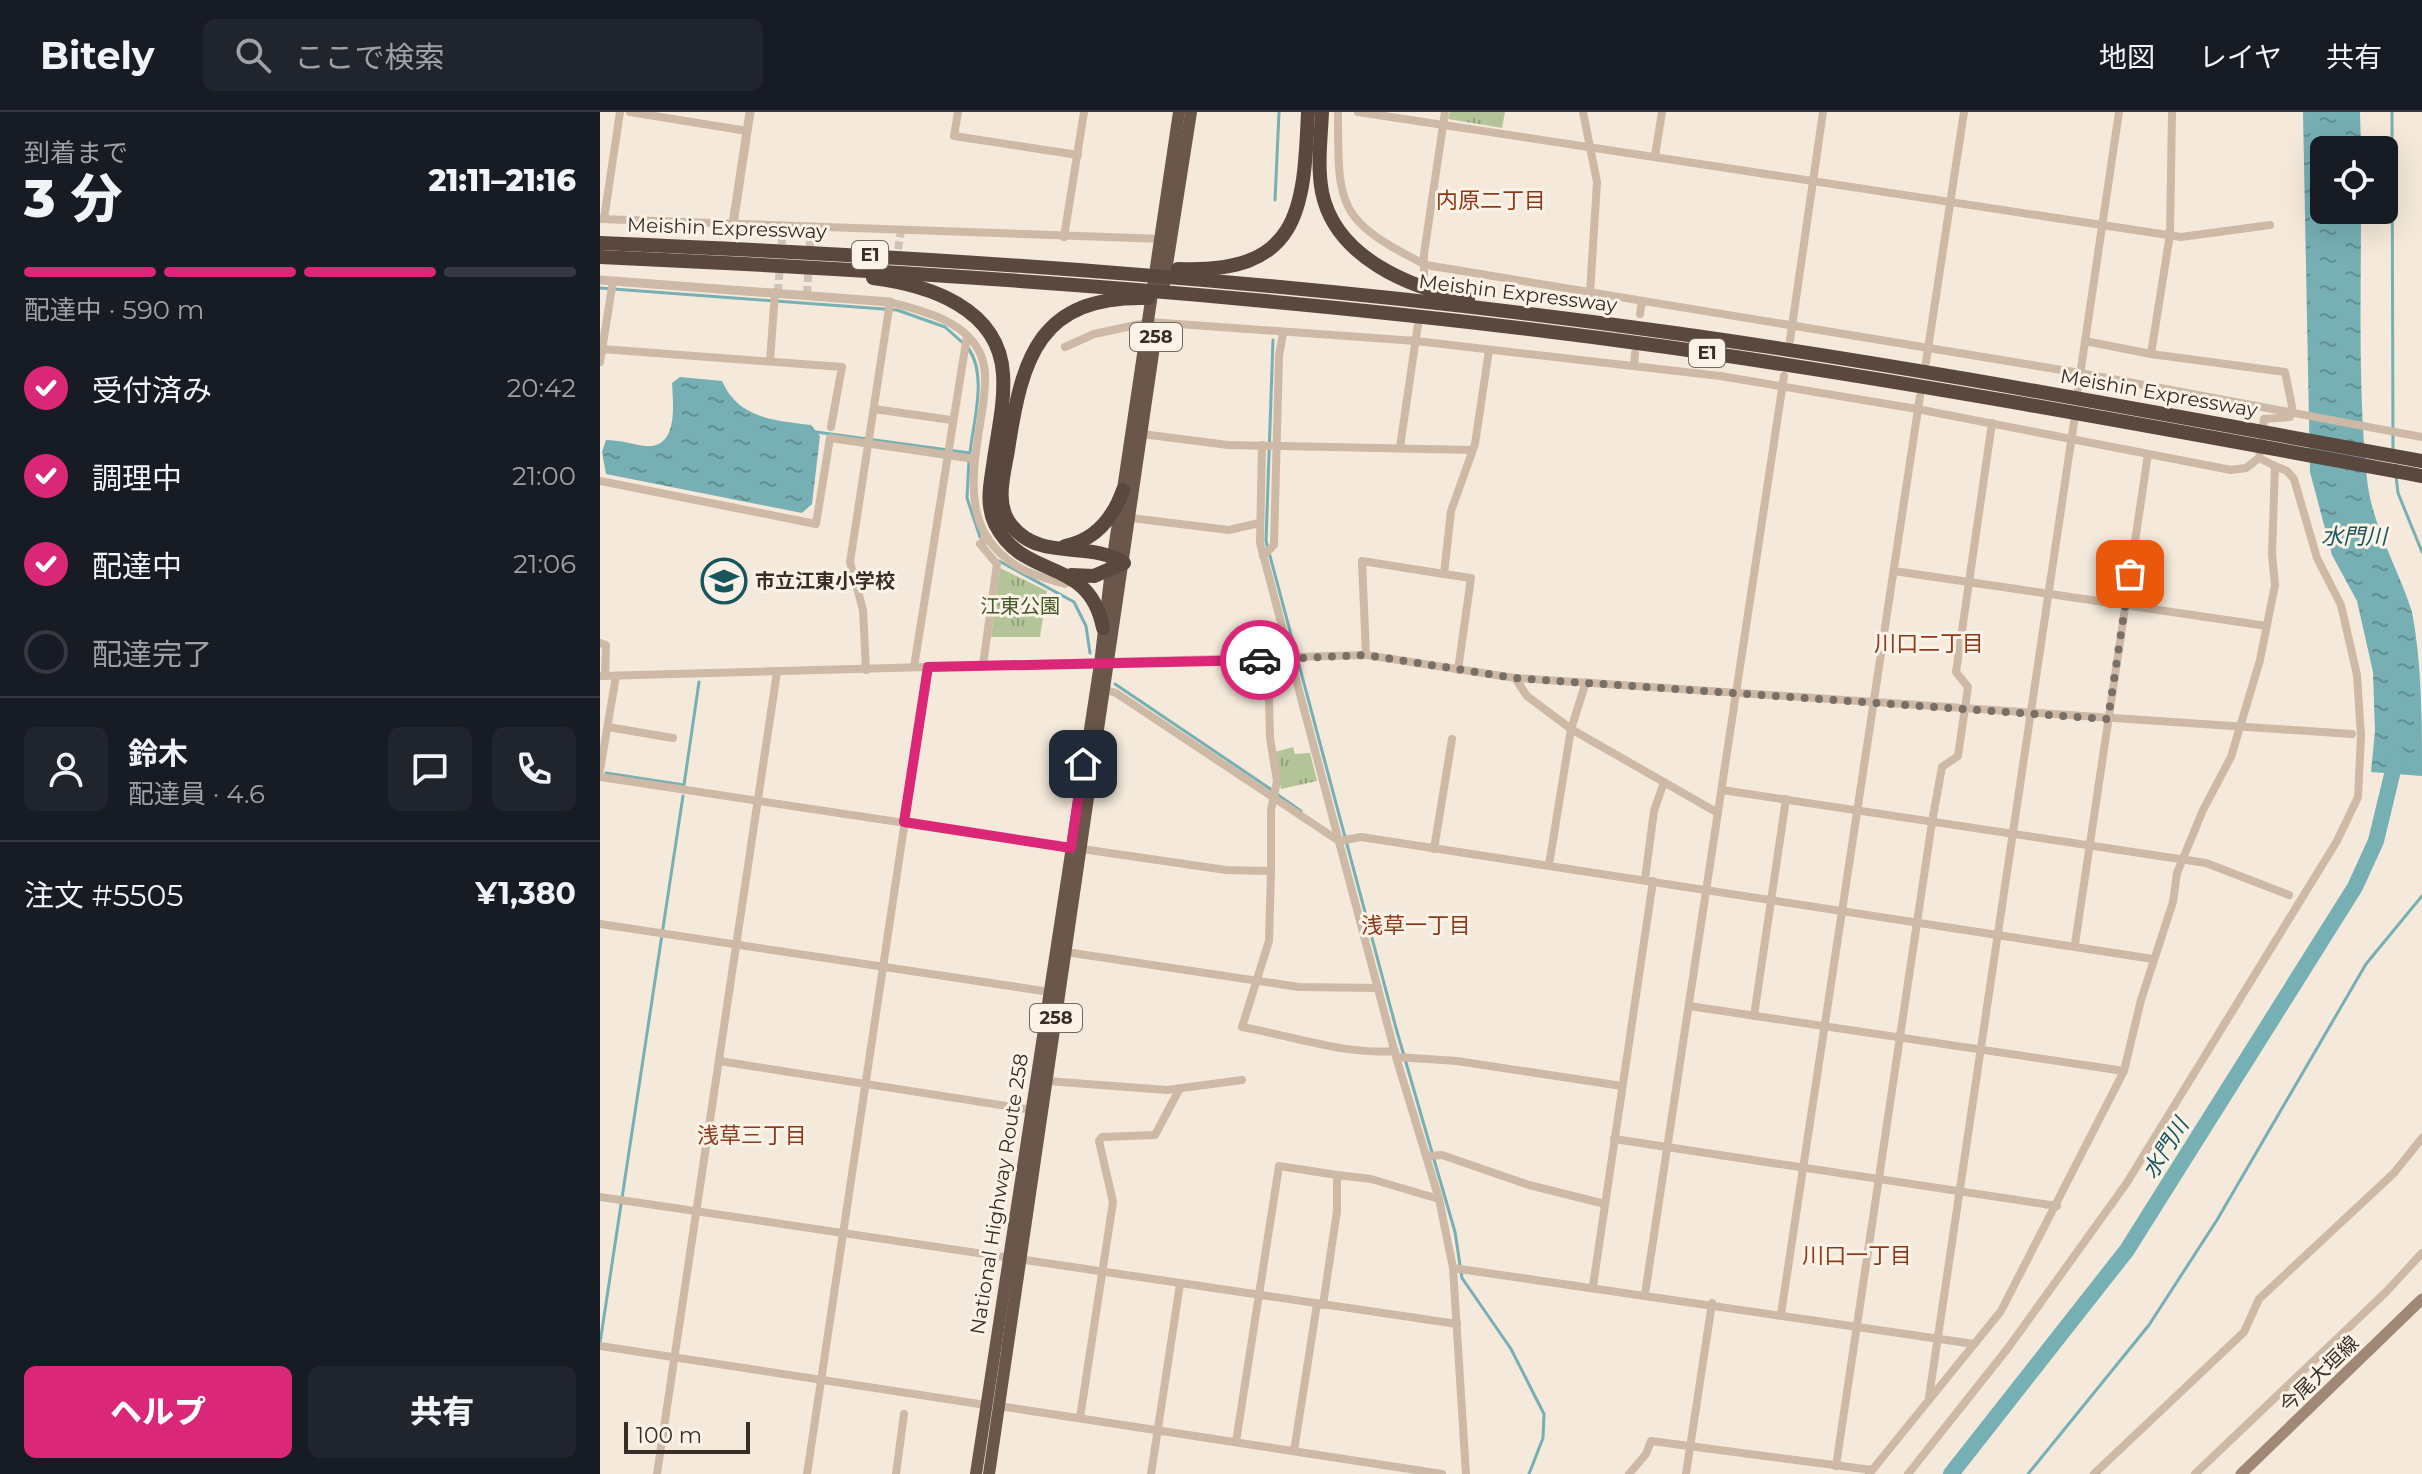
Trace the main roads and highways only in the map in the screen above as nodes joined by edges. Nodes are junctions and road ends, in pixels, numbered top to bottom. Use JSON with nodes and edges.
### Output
{"nodes":[{"id":1,"x":1179,"y":112,"type":"edge"},
{"id":2,"x":1191,"y":112,"type":"edge"},
{"id":3,"x":1308,"y":112,"type":"edge"},
{"id":4,"x":1322,"y":112,"type":"edge"},
{"id":5,"x":1166,"y":240,"type":"junction"},
{"id":6,"x":600,"y":243,"type":"edge"},
{"id":7,"x":600,"y":258,"type":"edge"},
{"id":8,"x":1138,"y":282,"type":"junction"},
{"id":9,"x":1181,"y":285,"type":"junction"},
{"id":10,"x":1154,"y":322,"type":"junction"},
{"id":11,"x":1768,"y":347,"type":"junction"},
{"id":12,"x":2232,"y":434,"type":"junction"},
{"id":13,"x":2422,"y":461,"type":"edge"},
{"id":14,"x":2422,"y":476,"type":"edge"},
{"id":15,"x":1123,"y":490,"type":"junction"},
{"id":16,"x":1045,"y":547,"type":"junction"},
{"id":17,"x":1116,"y":563,"type":"junction"},
{"id":18,"x":1063,"y":579,"type":"junction"},
{"id":19,"x":1103,"y":628,"type":"junction"},
{"id":20,"x":1105,"y":664,"type":"junction"},
{"id":21,"x":1076,"y":849,"type":"junction"},
{"id":22,"x":1015,"y":1259,"type":"junction"},
{"id":23,"x":2422,"y":1299,"type":"edge"},
{"id":24,"x":993,"y":1406,"type":"junction"},
{"id":25,"x":976,"y":1474,"type":"edge"},
{"id":26,"x":989,"y":1474,"type":"edge"},
{"id":27,"x":2241,"y":1474,"type":"edge"}],
"edges":[{"from":1,"to":5,"type":"highway","name":"National Highway Route 258","number":"258"},
{"from":2,"to":5,"type":"highway","name":"National Highway Route 258","number":"258"},
{"from":3,"to":9,"type":"highway"},
{"from":4,"to":11,"type":"highway"},
{"from":5,"to":10,"type":"highway","name":"National Highway Route 258","number":"258"},
{"from":6,"to":8,"type":"highway","name":"Meishin Expressway","number":"E1"},
{"from":7,"to":8,"type":"highway","name":"Meishin Expressway","number":"E1"},
{"from":7,"to":18,"type":"highway"},
{"from":8,"to":9,"type":"highway"},
{"from":8,"to":9,"type":"highway"},
{"from":8,"to":16,"type":"highway"},
{"from":9,"to":11,"type":"highway","name":"Meishin Expressway","number":"E1"},
{"from":9,"to":12,"type":"highway","name":"Meishin Expressway","number":"E1"},
{"from":10,"to":15,"type":"highway","name":"National Highway Route 258","number":"258"},
{"from":10,"to":17,"type":"highway","name":"National Highway Route 258","number":"258"},
{"from":11,"to":12,"type":"highway","name":"Meishin Expressway","number":"E1"},
{"from":12,"to":13,"type":"highway","name":"Meishin Expressway","number":"E1"},
{"from":12,"to":14,"type":"highway","name":"Meishin Expressway","number":"E1"},
{"from":15,"to":16,"type":"highway"},
{"from":15,"to":17,"type":"highway","name":"National Highway Route 258","number":"258"},
{"from":16,"to":17,"type":"highway"},
{"from":17,"to":18,"type":"highway"},
{"from":17,"to":19,"type":"highway","name":"National Highway Route 258","number":"258"},
{"from":17,"to":20,"type":"highway","name":"National Highway Route 258","number":"258"},
{"from":18,"to":19,"type":"highway"},
{"from":19,"to":20,"type":"highway","name":"National Highway Route 258","number":"258"},
{"from":20,"to":21,"type":"highway","name":"National Highway Route 258","number":"258"},
{"from":20,"to":21,"type":"highway","name":"National Highway Route 258","number":"258"},
{"from":21,"to":22,"type":"highway","name":"National Highway Route 258","number":"258"},
{"from":21,"to":22,"type":"highway","name":"National Highway Route 258","number":"258"},
{"from":22,"to":24,"type":"highway","name":"National Highway Route 258","number":"258"},
{"from":23,"to":27,"type":"main road","name":"今尾大垣線"},
{"from":24,"to":25,"type":"highway","name":"National Highway Route 258","number":"258"},
{"from":24,"to":26,"type":"highway","name":"National Highway Route 258","number":"258"}]}
